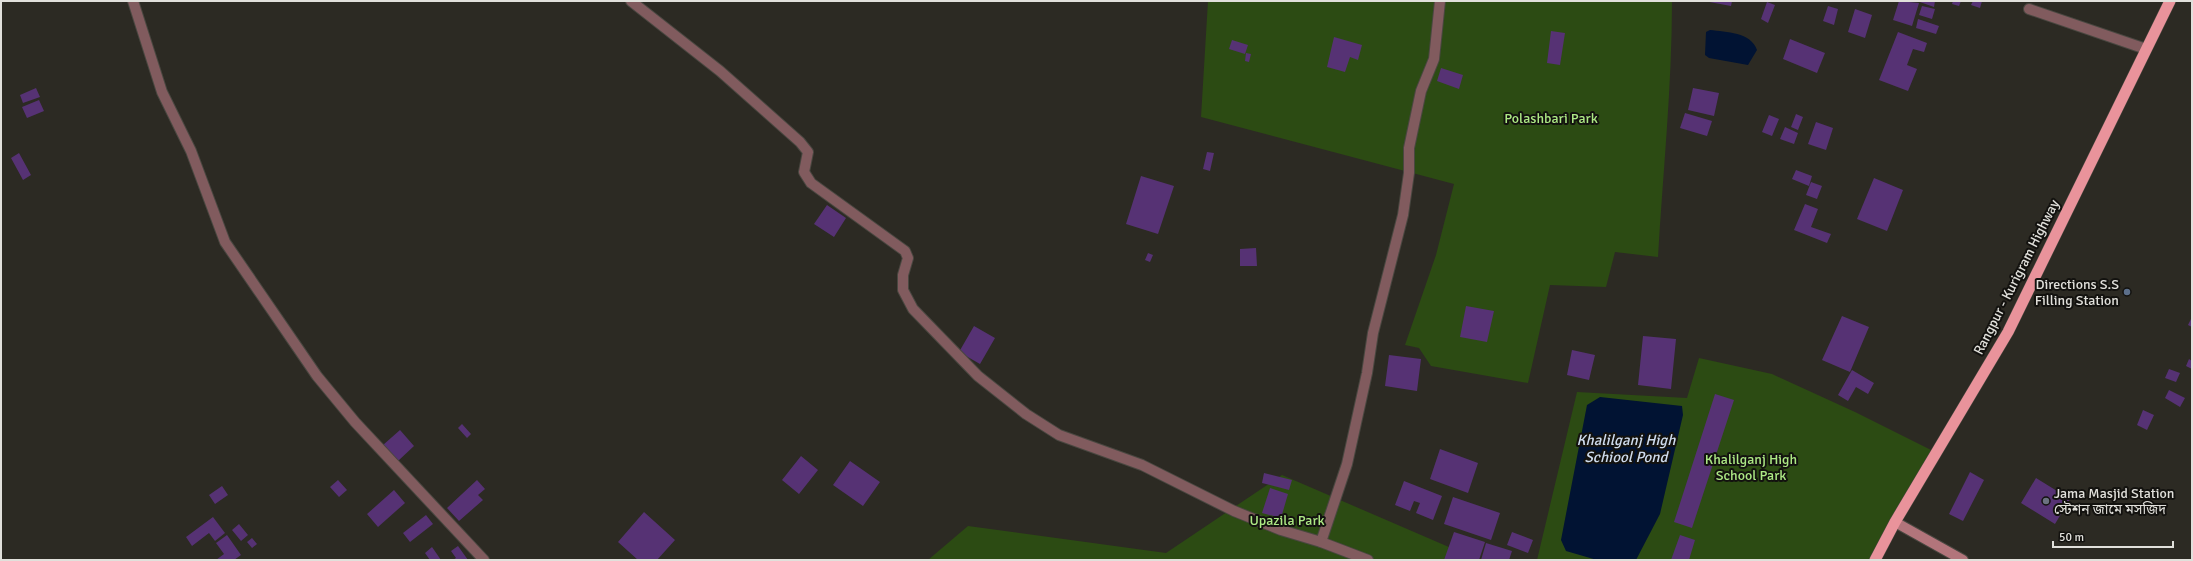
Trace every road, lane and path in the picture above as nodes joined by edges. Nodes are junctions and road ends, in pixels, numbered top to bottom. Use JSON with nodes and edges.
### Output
{"nodes":[{"id":1,"x":133,"y":1,"type":"edge"},
{"id":2,"x":631,"y":1,"type":"edge"},
{"id":3,"x":1440,"y":1,"type":"edge"},
{"id":4,"x":2170,"y":1,"type":"edge"},
{"id":5,"x":2029,"y":8,"type":"dead end"},
{"id":6,"x":2146,"y":49,"type":"junction"},
{"id":7,"x":1895,"y":522,"type":"junction"},
{"id":8,"x":1321,"y":542,"type":"junction"},
{"id":9,"x":484,"y":560,"type":"edge"},
{"id":10,"x":1368,"y":560,"type":"edge"},
{"id":11,"x":1875,"y":560,"type":"edge"},
{"id":12,"x":1963,"y":560,"type":"edge"}],
"edges":[{"from":1,"to":9,"type":"street"},
{"from":2,"to":8,"type":"street"},
{"from":3,"to":8,"type":"street"},
{"from":4,"to":6,"type":"highway","name":"Rangpur - Kurigram Highway"},
{"from":5,"to":6,"type":"street"},
{"from":6,"to":7,"type":"highway","name":"Rangpur - Kurigram Highway"},
{"from":7,"to":11,"type":"highway","name":"Rangpur - Kurigram Highway"},
{"from":7,"to":12,"type":"main road"},
{"from":8,"to":10,"type":"street"}]}
